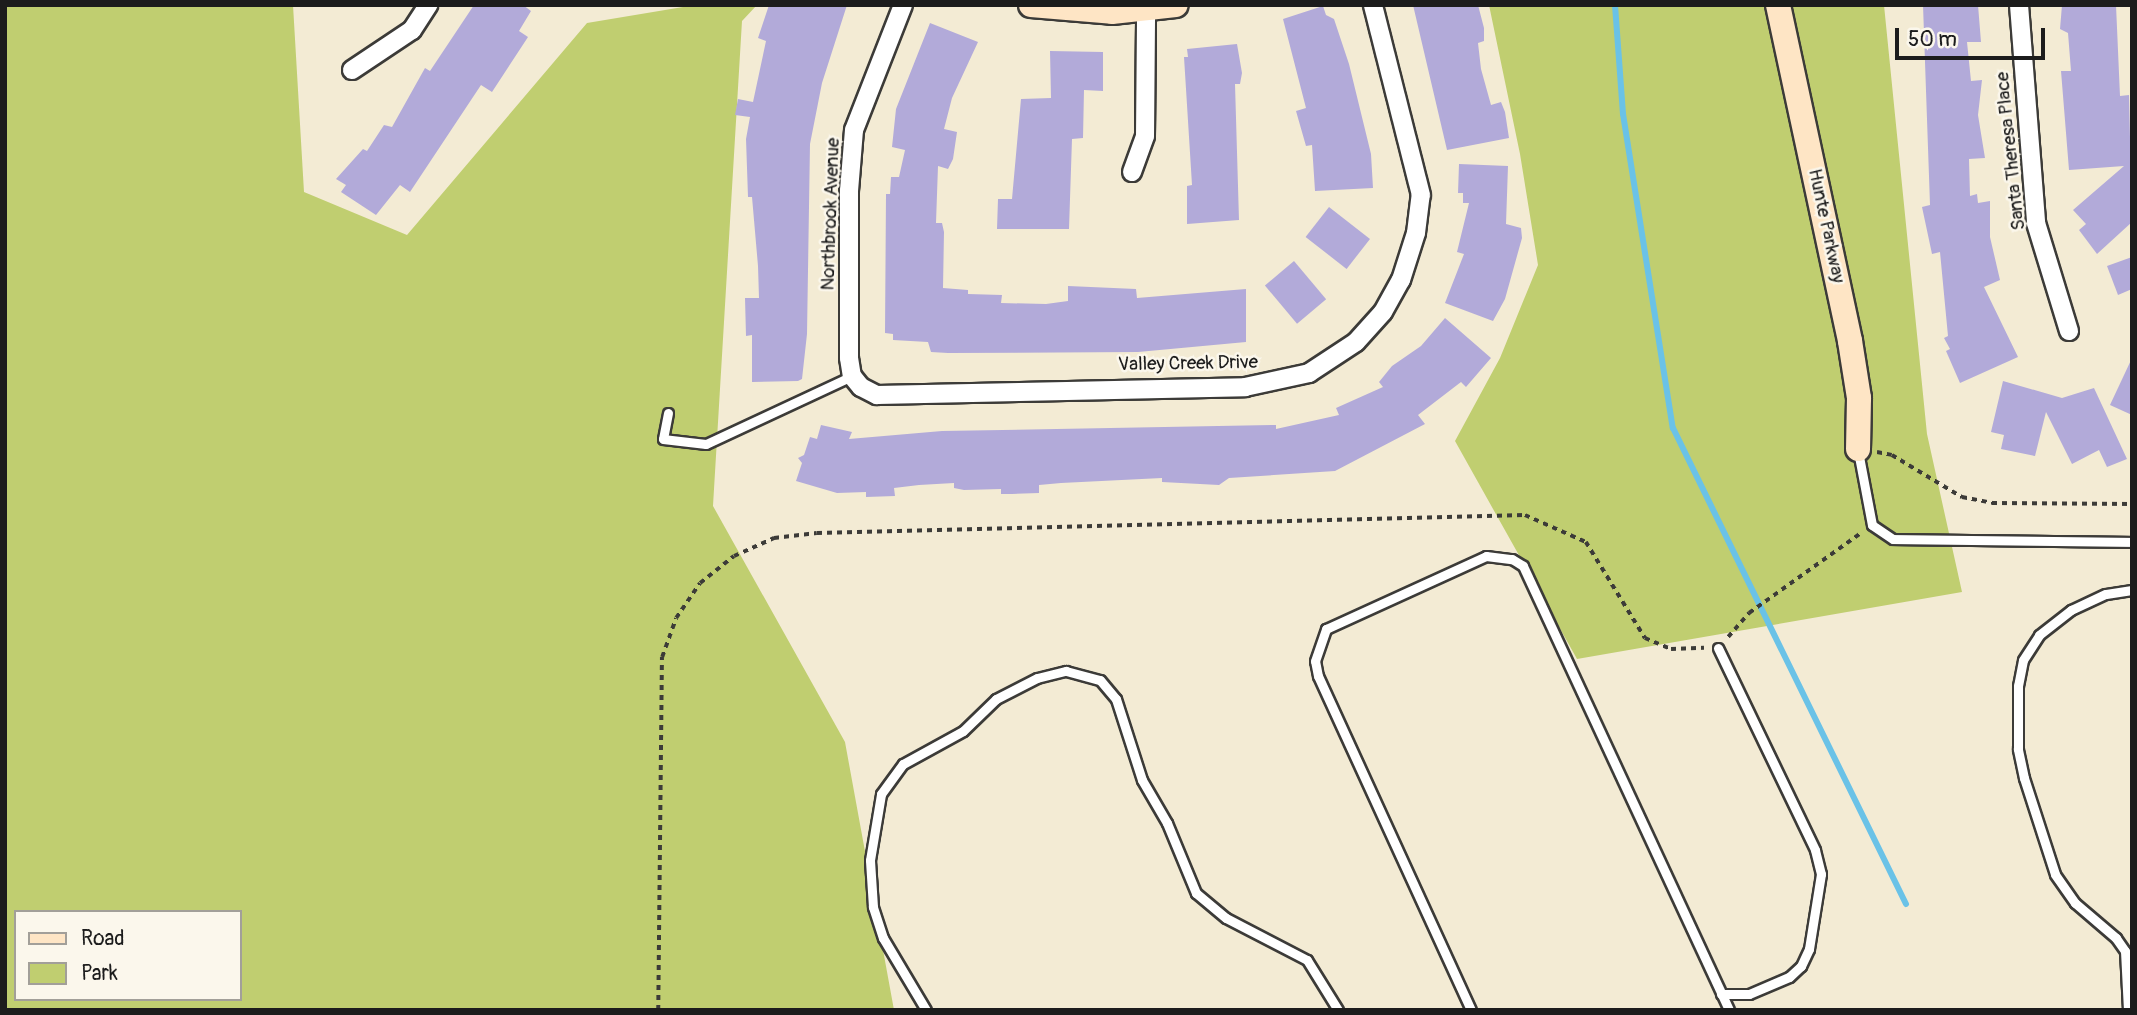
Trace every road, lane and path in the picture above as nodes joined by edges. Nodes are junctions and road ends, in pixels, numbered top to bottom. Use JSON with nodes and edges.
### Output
{"nodes":[{"id":1,"x":428,"y":5,"type":"edge"},
{"id":2,"x":903,"y":5,"type":"edge"},
{"id":3,"x":1031,"y":5,"type":"edge"},
{"id":4,"x":1176,"y":5,"type":"edge"},
{"id":5,"x":1373,"y":5,"type":"edge"},
{"id":6,"x":1779,"y":5,"type":"edge"},
{"id":7,"x":2019,"y":5,"type":"edge"},
{"id":8,"x":1146,"y":10,"type":"junction"},
{"id":9,"x":352,"y":70,"type":"dead end"},
{"id":10,"x":1132,"y":172,"type":"dead end"},
{"id":11,"x":2069,"y":331,"type":"dead end"},
{"id":12,"x":857,"y":382,"type":"junction"},
{"id":13,"x":668,"y":413,"type":"dead end"},
{"id":14,"x":1858,"y":449,"type":"junction"},
{"id":15,"x":2132,"y":504,"type":"edge"},
{"id":16,"x":1872,"y":525,"type":"junction"},
{"id":17,"x":2132,"y":542,"type":"edge"},
{"id":18,"x":2132,"y":590,"type":"edge"},
{"id":19,"x":1718,"y":648,"type":"junction"},
{"id":20,"x":1721,"y":994,"type":"junction"},
{"id":21,"x":658,"y":1010,"type":"edge"},
{"id":22,"x":926,"y":1010,"type":"edge"},
{"id":23,"x":1338,"y":1010,"type":"edge"},
{"id":24,"x":1471,"y":1010,"type":"edge"},
{"id":25,"x":1729,"y":1010,"type":"edge"},
{"id":26,"x":2128,"y":1010,"type":"edge"}],
"edges":[{"from":1,"to":9,"type":"street"},
{"from":2,"to":12,"type":"street","name":"Northbrook Avenue"},
{"from":3,"to":8,"type":"street"},
{"from":4,"to":8,"type":"street"},
{"from":5,"to":12,"type":"street","name":"Valley Creek Drive"},
{"from":6,"to":14,"type":"street","name":"Hunte Parkway"},
{"from":7,"to":11,"type":"street","name":"Santa Theresa Place"},
{"from":8,"to":10,"type":"street"},
{"from":12,"to":13,"type":"lane"},
{"from":14,"to":15,"type":"path"},
{"from":14,"to":16,"type":"lane"},
{"from":16,"to":17,"type":"lane"},
{"from":16,"to":19,"type":"path"},
{"from":18,"to":26,"type":"lane"},
{"from":19,"to":20,"type":"lane"},
{"from":19,"to":21,"type":"path"},
{"from":20,"to":24,"type":"lane"},
{"from":20,"to":25,"type":"lane"},
{"from":22,"to":23,"type":"lane"}]}
